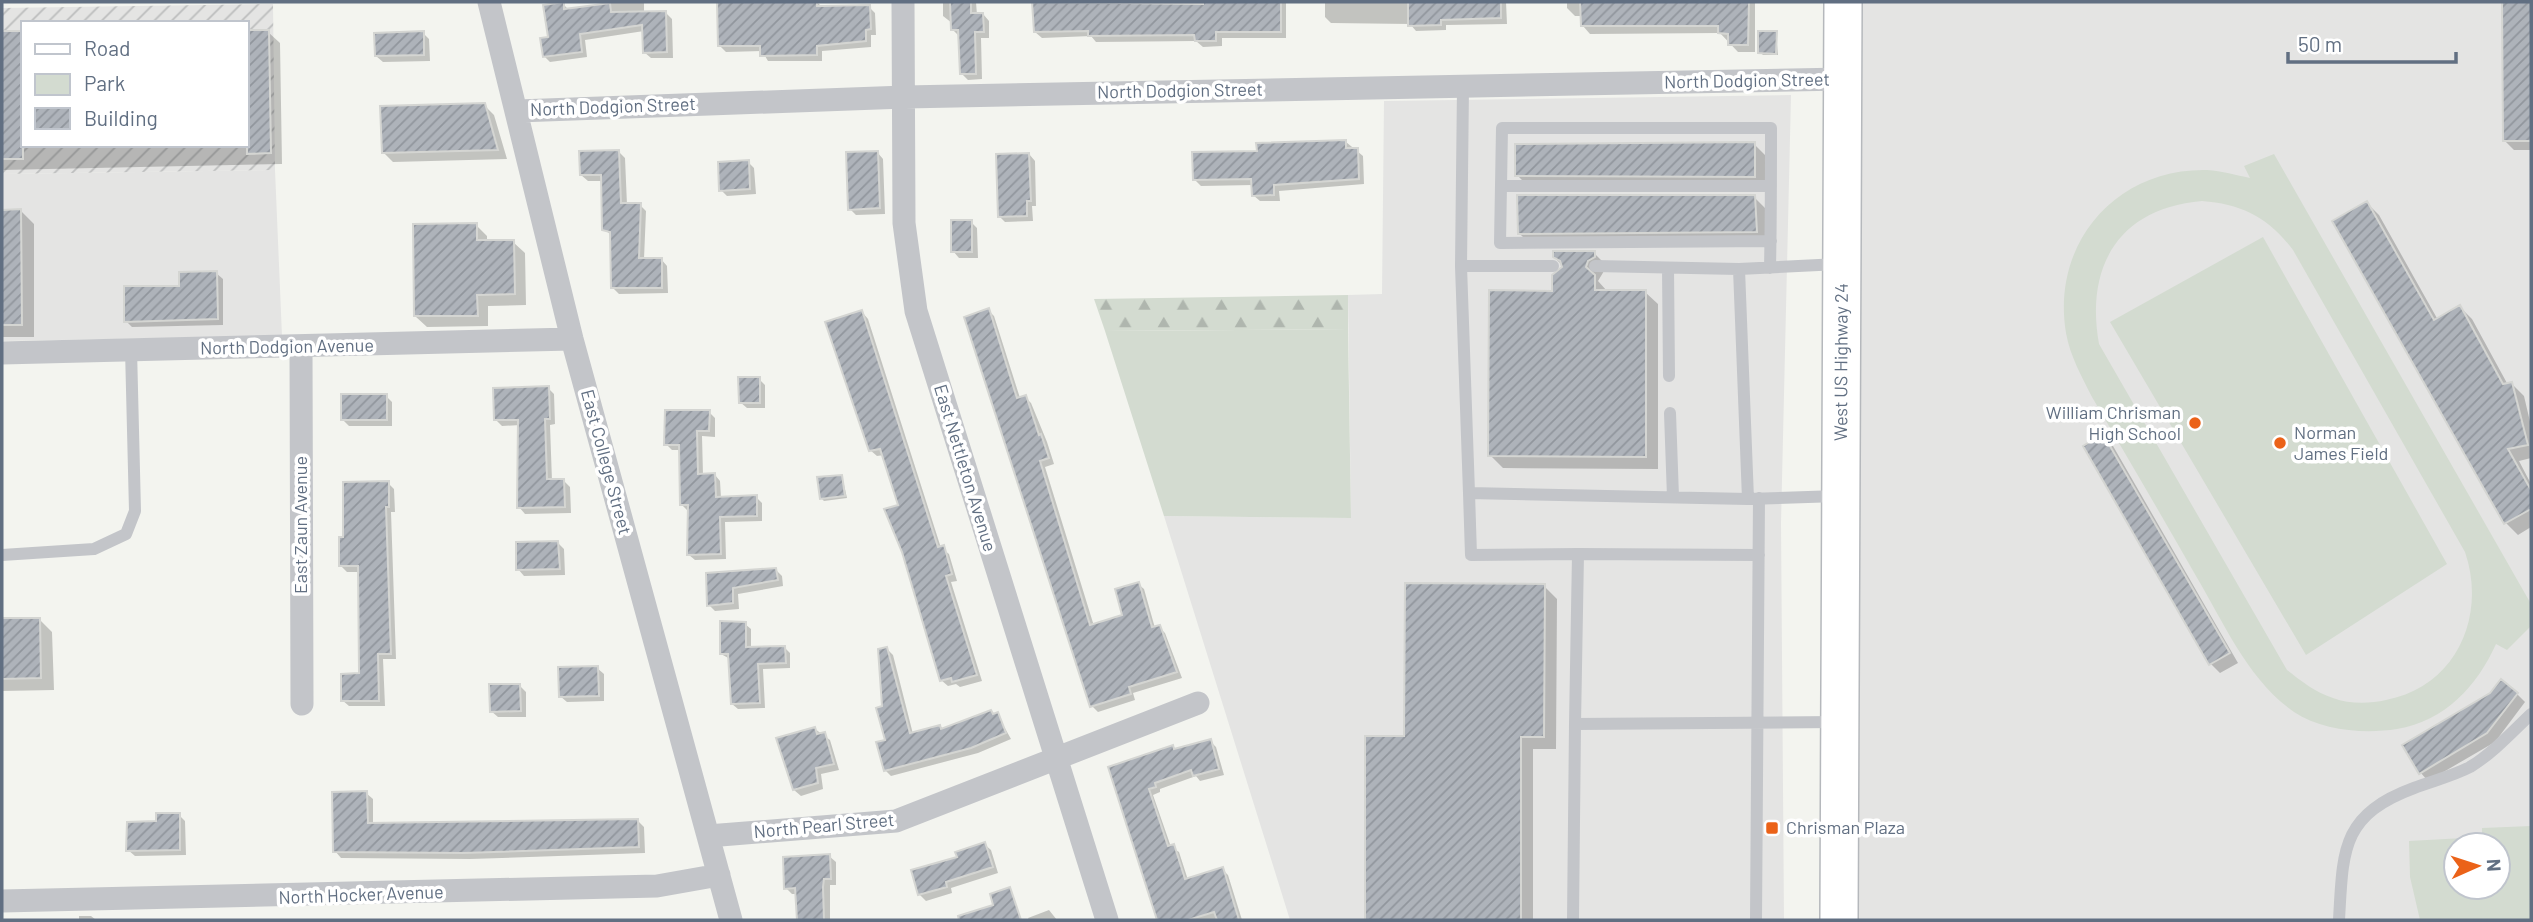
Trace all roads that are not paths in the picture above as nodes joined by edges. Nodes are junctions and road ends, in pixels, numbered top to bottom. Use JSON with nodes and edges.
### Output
{"nodes":[{"id":1,"x":489,"y":2,"type":"edge"},
{"id":2,"x":903,"y":2,"type":"edge"},
{"id":3,"x":1843,"y":2,"type":"edge"},
{"id":4,"x":1843,"y":79,"type":"junction"},
{"id":5,"x":1463,"y":86,"type":"junction"},
{"id":6,"x":905,"y":97,"type":"junction"},
{"id":7,"x":518,"y":111,"type":"junction"},
{"id":8,"x":1502,"y":186,"type":"junction"},
{"id":9,"x":1771,"y":186,"type":"junction"},
{"id":10,"x":1770,"y":241,"type":"junction"},
{"id":11,"x":1841,"y":264,"type":"junction"},
{"id":12,"x":1461,"y":265,"type":"junction"},
{"id":13,"x":1553,"y":266,"type":"dead end"},
{"id":14,"x":1595,"y":266,"type":"dead end"},
{"id":15,"x":1668,"y":268,"type":"junction"},
{"id":16,"x":1770,"y":268,"type":"junction"},
{"id":17,"x":1739,"y":269,"type":"junction"},
{"id":18,"x":572,"y":339,"type":"junction"},
{"id":19,"x":301,"y":347,"type":"junction"},
{"id":20,"x":131,"y":349,"type":"junction"},
{"id":21,"x":2,"y":353,"type":"edge"},
{"id":22,"x":1670,"y":376,"type":"dead end"},
{"id":23,"x":1670,"y":413,"type":"dead end"},
{"id":24,"x":1469,"y":493,"type":"junction"},
{"id":25,"x":1839,"y":496,"type":"junction"},
{"id":26,"x":1673,"y":497,"type":"junction"},
{"id":27,"x":1753,"y":499,"type":"junction"},
{"id":28,"x":1578,"y":554,"type":"junction"},
{"id":29,"x":2,"y":555,"type":"edge"},
{"id":30,"x":1759,"y":555,"type":"junction"},
{"id":31,"x":1198,"y":703,"type":"dead end"},
{"id":32,"x":302,"y":704,"type":"dead end"},
{"id":33,"x":2531,"y":714,"type":"edge"},
{"id":34,"x":1758,"y":722,"type":"junction"},
{"id":35,"x":1839,"y":722,"type":"junction"},
{"id":36,"x":1575,"y":723,"type":"junction"},
{"id":37,"x":1055,"y":760,"type":"junction"},
{"id":38,"x":708,"y":836,"type":"junction"},
{"id":39,"x":719,"y":874,"type":"junction"},
{"id":40,"x":2,"y":901,"type":"edge"},
{"id":41,"x":731,"y":920,"type":"edge"},
{"id":42,"x":1107,"y":920,"type":"edge"},
{"id":43,"x":1573,"y":920,"type":"edge"},
{"id":44,"x":1756,"y":920,"type":"edge"},
{"id":45,"x":1839,"y":920,"type":"edge"},
{"id":46,"x":2339,"y":920,"type":"edge"}],
"edges":[{"from":1,"to":7,"type":"street","name":"East College Street"},
{"from":2,"to":6,"type":"street","name":"East Nettleton Avenue"},
{"from":3,"to":4,"type":"main road","name":"West US Highway 24"},
{"from":4,"to":5,"type":"street","name":"North Dodgion Street"},
{"from":4,"to":11,"type":"main road","name":"West US Highway 24"},
{"from":5,"to":6,"type":"street","name":"North Dodgion Street"},
{"from":5,"to":12,"type":"lane"},
{"from":6,"to":7,"type":"street","name":"North Dodgion Street"},
{"from":6,"to":37,"type":"street","name":"East Nettleton Avenue"},
{"from":7,"to":18,"type":"street","name":"East College Street"},
{"from":8,"to":9,"type":"lane"},
{"from":8,"to":9,"type":"lane"},
{"from":8,"to":10,"type":"lane"},
{"from":9,"to":10,"type":"lane"},
{"from":10,"to":16,"type":"lane"},
{"from":11,"to":16,"type":"lane"},
{"from":11,"to":25,"type":"main road","name":"West US Highway 24"},
{"from":12,"to":13,"type":"lane"},
{"from":12,"to":24,"type":"lane"},
{"from":14,"to":15,"type":"lane"},
{"from":15,"to":17,"type":"lane"},
{"from":15,"to":22,"type":"lane"},
{"from":16,"to":17,"type":"lane"},
{"from":17,"to":27,"type":"lane"},
{"from":18,"to":19,"type":"street","name":"North Dodgion Avenue"},
{"from":18,"to":38,"type":"street","name":"East College Street"},
{"from":19,"to":20,"type":"street","name":"North Dodgion Avenue"},
{"from":19,"to":32,"type":"street","name":"East Zaun Avenue"},
{"from":20,"to":21,"type":"street","name":"North Dodgion Avenue"},
{"from":20,"to":29,"type":"lane"},
{"from":23,"to":26,"type":"lane"},
{"from":24,"to":26,"type":"lane"},
{"from":24,"to":28,"type":"lane"},
{"from":25,"to":27,"type":"lane"},
{"from":25,"to":35,"type":"main road","name":"West US Highway 24"},
{"from":26,"to":27,"type":"lane"},
{"from":27,"to":30,"type":"lane"},
{"from":28,"to":30,"type":"lane"},
{"from":28,"to":36,"type":"lane"},
{"from":30,"to":34,"type":"lane"},
{"from":31,"to":37,"type":"street","name":"North Pearl Street"},
{"from":33,"to":46,"type":"lane"},
{"from":34,"to":35,"type":"lane"},
{"from":34,"to":36,"type":"lane"},
{"from":34,"to":44,"type":"lane"},
{"from":35,"to":45,"type":"main road","name":"West US Highway 24"},
{"from":36,"to":43,"type":"lane"},
{"from":37,"to":38,"type":"street","name":"North Pearl Street"},
{"from":37,"to":42,"type":"street","name":"East Nettleton Avenue"},
{"from":38,"to":39,"type":"street","name":"East College Street"},
{"from":39,"to":40,"type":"street","name":"North Hocker Avenue"},
{"from":39,"to":41,"type":"street","name":"East College Street"}]}
